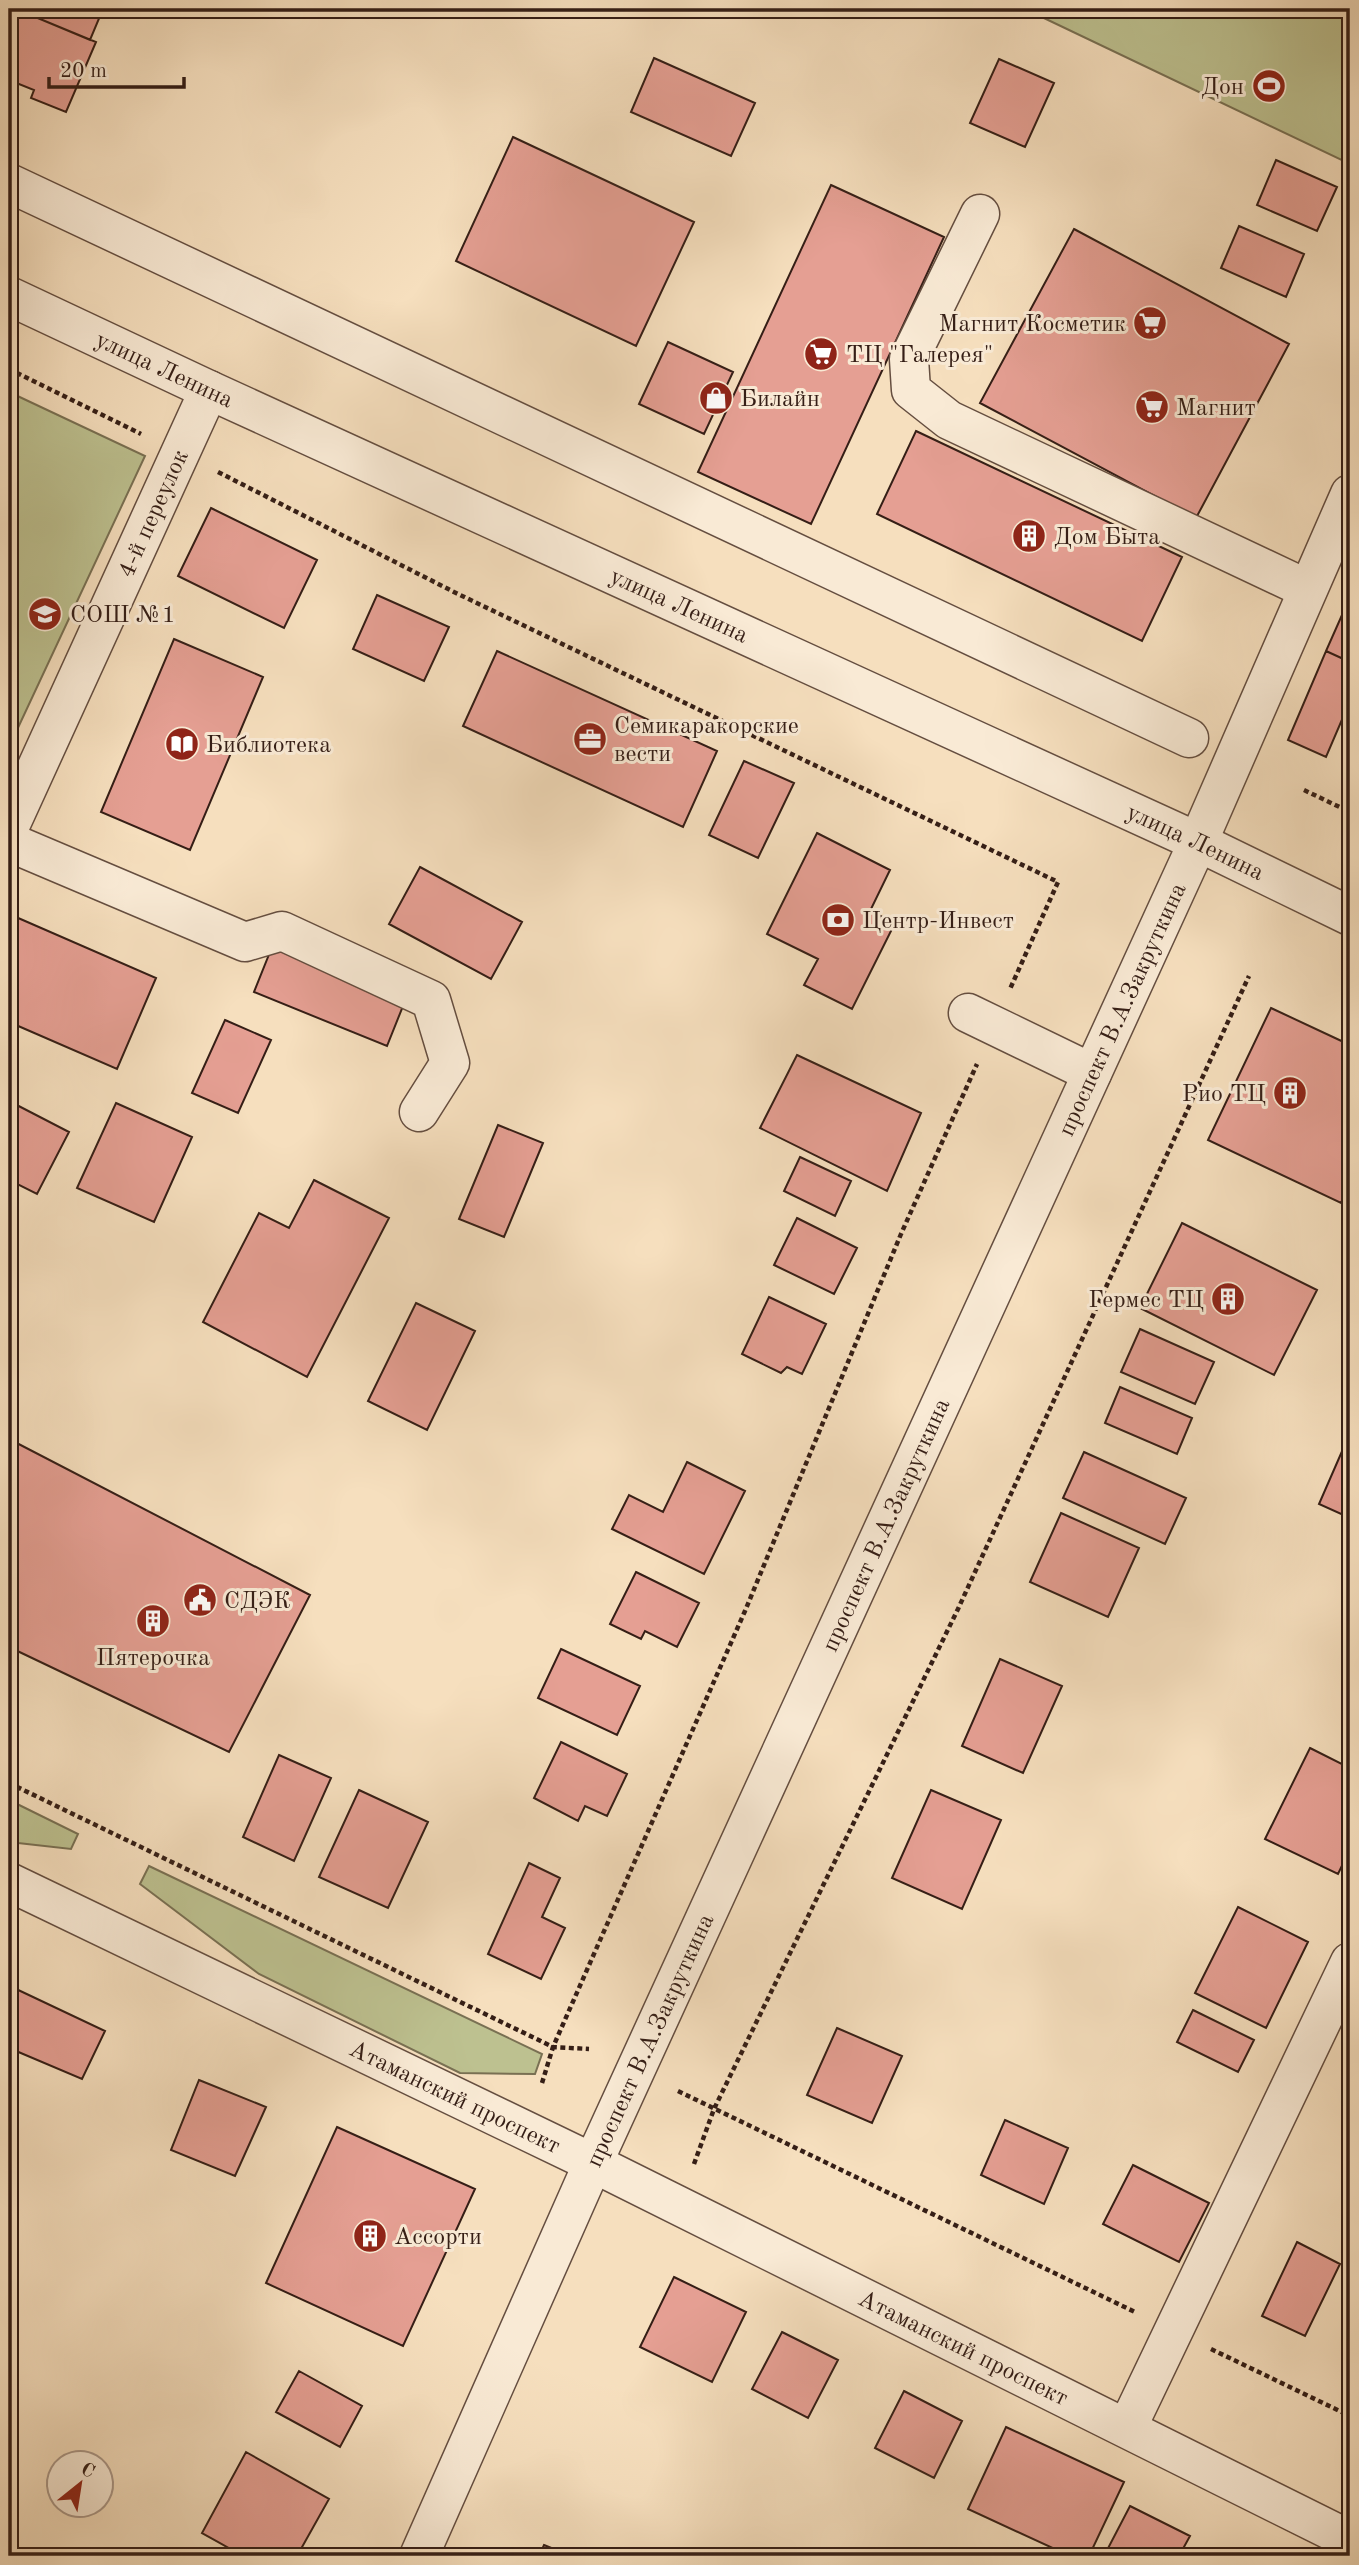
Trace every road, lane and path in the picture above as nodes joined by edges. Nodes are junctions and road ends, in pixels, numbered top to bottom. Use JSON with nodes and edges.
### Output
{"nodes":[{"id":1,"x":9,"y":183,"type":"edge"},
{"id":2,"x":980,"y":214,"type":"dead end"},
{"id":3,"x":9,"y":296,"type":"edge"},
{"id":4,"x":9,"y":369,"type":"edge"},
{"id":5,"x":209,"y":390,"type":"junction"},
{"id":6,"x":181,"y":453,"type":"junction"},
{"id":7,"x":1350,"y":494,"type":"edge"},
{"id":8,"x":1307,"y":589,"type":"junction"},
{"id":9,"x":1188,"y":738,"type":"dead end"},
{"id":10,"x":1304,"y":790,"type":"dead end"},
{"id":11,"x":1350,"y":812,"type":"edge"},
{"id":12,"x":9,"y":828,"type":"edge"},
{"id":13,"x":9,"y":842,"type":"edge"},
{"id":14,"x":1198,"y":842,"type":"junction"},
{"id":15,"x":1350,"y":916,"type":"edge"},
{"id":16,"x":1250,"y":976,"type":"dead end"},
{"id":17,"x":981,"y":1019,"type":"junction"},
{"id":18,"x":1092,"y":1073,"type":"junction"},
{"id":19,"x":419,"y":1112,"type":"dead end"},
{"id":20,"x":9,"y":1783,"type":"edge"},
{"id":21,"x":9,"y":1882,"type":"edge"},
{"id":22,"x":1350,"y":1962,"type":"edge"},
{"id":23,"x":553,"y":2047,"type":"junction"},
{"id":24,"x":589,"y":2049,"type":"dead end"},
{"id":25,"x":542,"y":2083,"type":"dead end"},
{"id":26,"x":678,"y":2091,"type":"dead end"},
{"id":27,"x":714,"y":2109,"type":"junction"},
{"id":28,"x":593,"y":2163,"type":"junction"},
{"id":29,"x":694,"y":2164,"type":"dead end"},
{"id":30,"x":1174,"y":2330,"type":"junction"},
{"id":31,"x":1350,"y":2416,"type":"edge"},
{"id":32,"x":1127,"y":2428,"type":"junction"},
{"id":33,"x":1350,"y":2540,"type":"edge"},
{"id":34,"x":419,"y":2556,"type":"edge"}],
"edges":[{"from":1,"to":9,"type":"street"},
{"from":2,"to":8,"type":"street"},
{"from":3,"to":5,"type":"street","name":"улица Ленина"},
{"from":4,"to":6,"type":"path"},
{"from":5,"to":6,"type":"street","name":"4-й переулок"},
{"from":5,"to":14,"type":"street","name":"улица Ленина"},
{"from":6,"to":12,"type":"street","name":"4-й переулок"},
{"from":6,"to":17,"type":"path"},
{"from":7,"to":8,"type":"street","name":"проспект В.А.Закруткина"},
{"from":8,"to":14,"type":"street","name":"проспект В.А.Закруткина"},
{"from":10,"to":11,"type":"path"},
{"from":13,"to":19,"type":"street"},
{"from":14,"to":15,"type":"street","name":"улица Ленина"},
{"from":14,"to":18,"type":"street","name":"проспект В.А.Закруткина"},
{"from":16,"to":27,"type":"path"},
{"from":17,"to":18,"type":"street"},
{"from":17,"to":23,"type":"path"},
{"from":18,"to":28,"type":"street","name":"проспект В.А.Закруткина"},
{"from":20,"to":23,"type":"path"},
{"from":21,"to":28,"type":"street","name":"Атаманский проспект"},
{"from":22,"to":30,"type":"street"},
{"from":23,"to":24,"type":"path"},
{"from":23,"to":25,"type":"path"},
{"from":26,"to":27,"type":"path"},
{"from":27,"to":29,"type":"path"},
{"from":27,"to":30,"type":"path"},
{"from":28,"to":32,"type":"street","name":"Атаманский проспект"},
{"from":28,"to":34,"type":"street","name":"проспект В.А.Закруткина"},
{"from":30,"to":31,"type":"path"},
{"from":30,"to":32,"type":"street"},
{"from":32,"to":33,"type":"street","name":"Атаманский проспект"}]}
